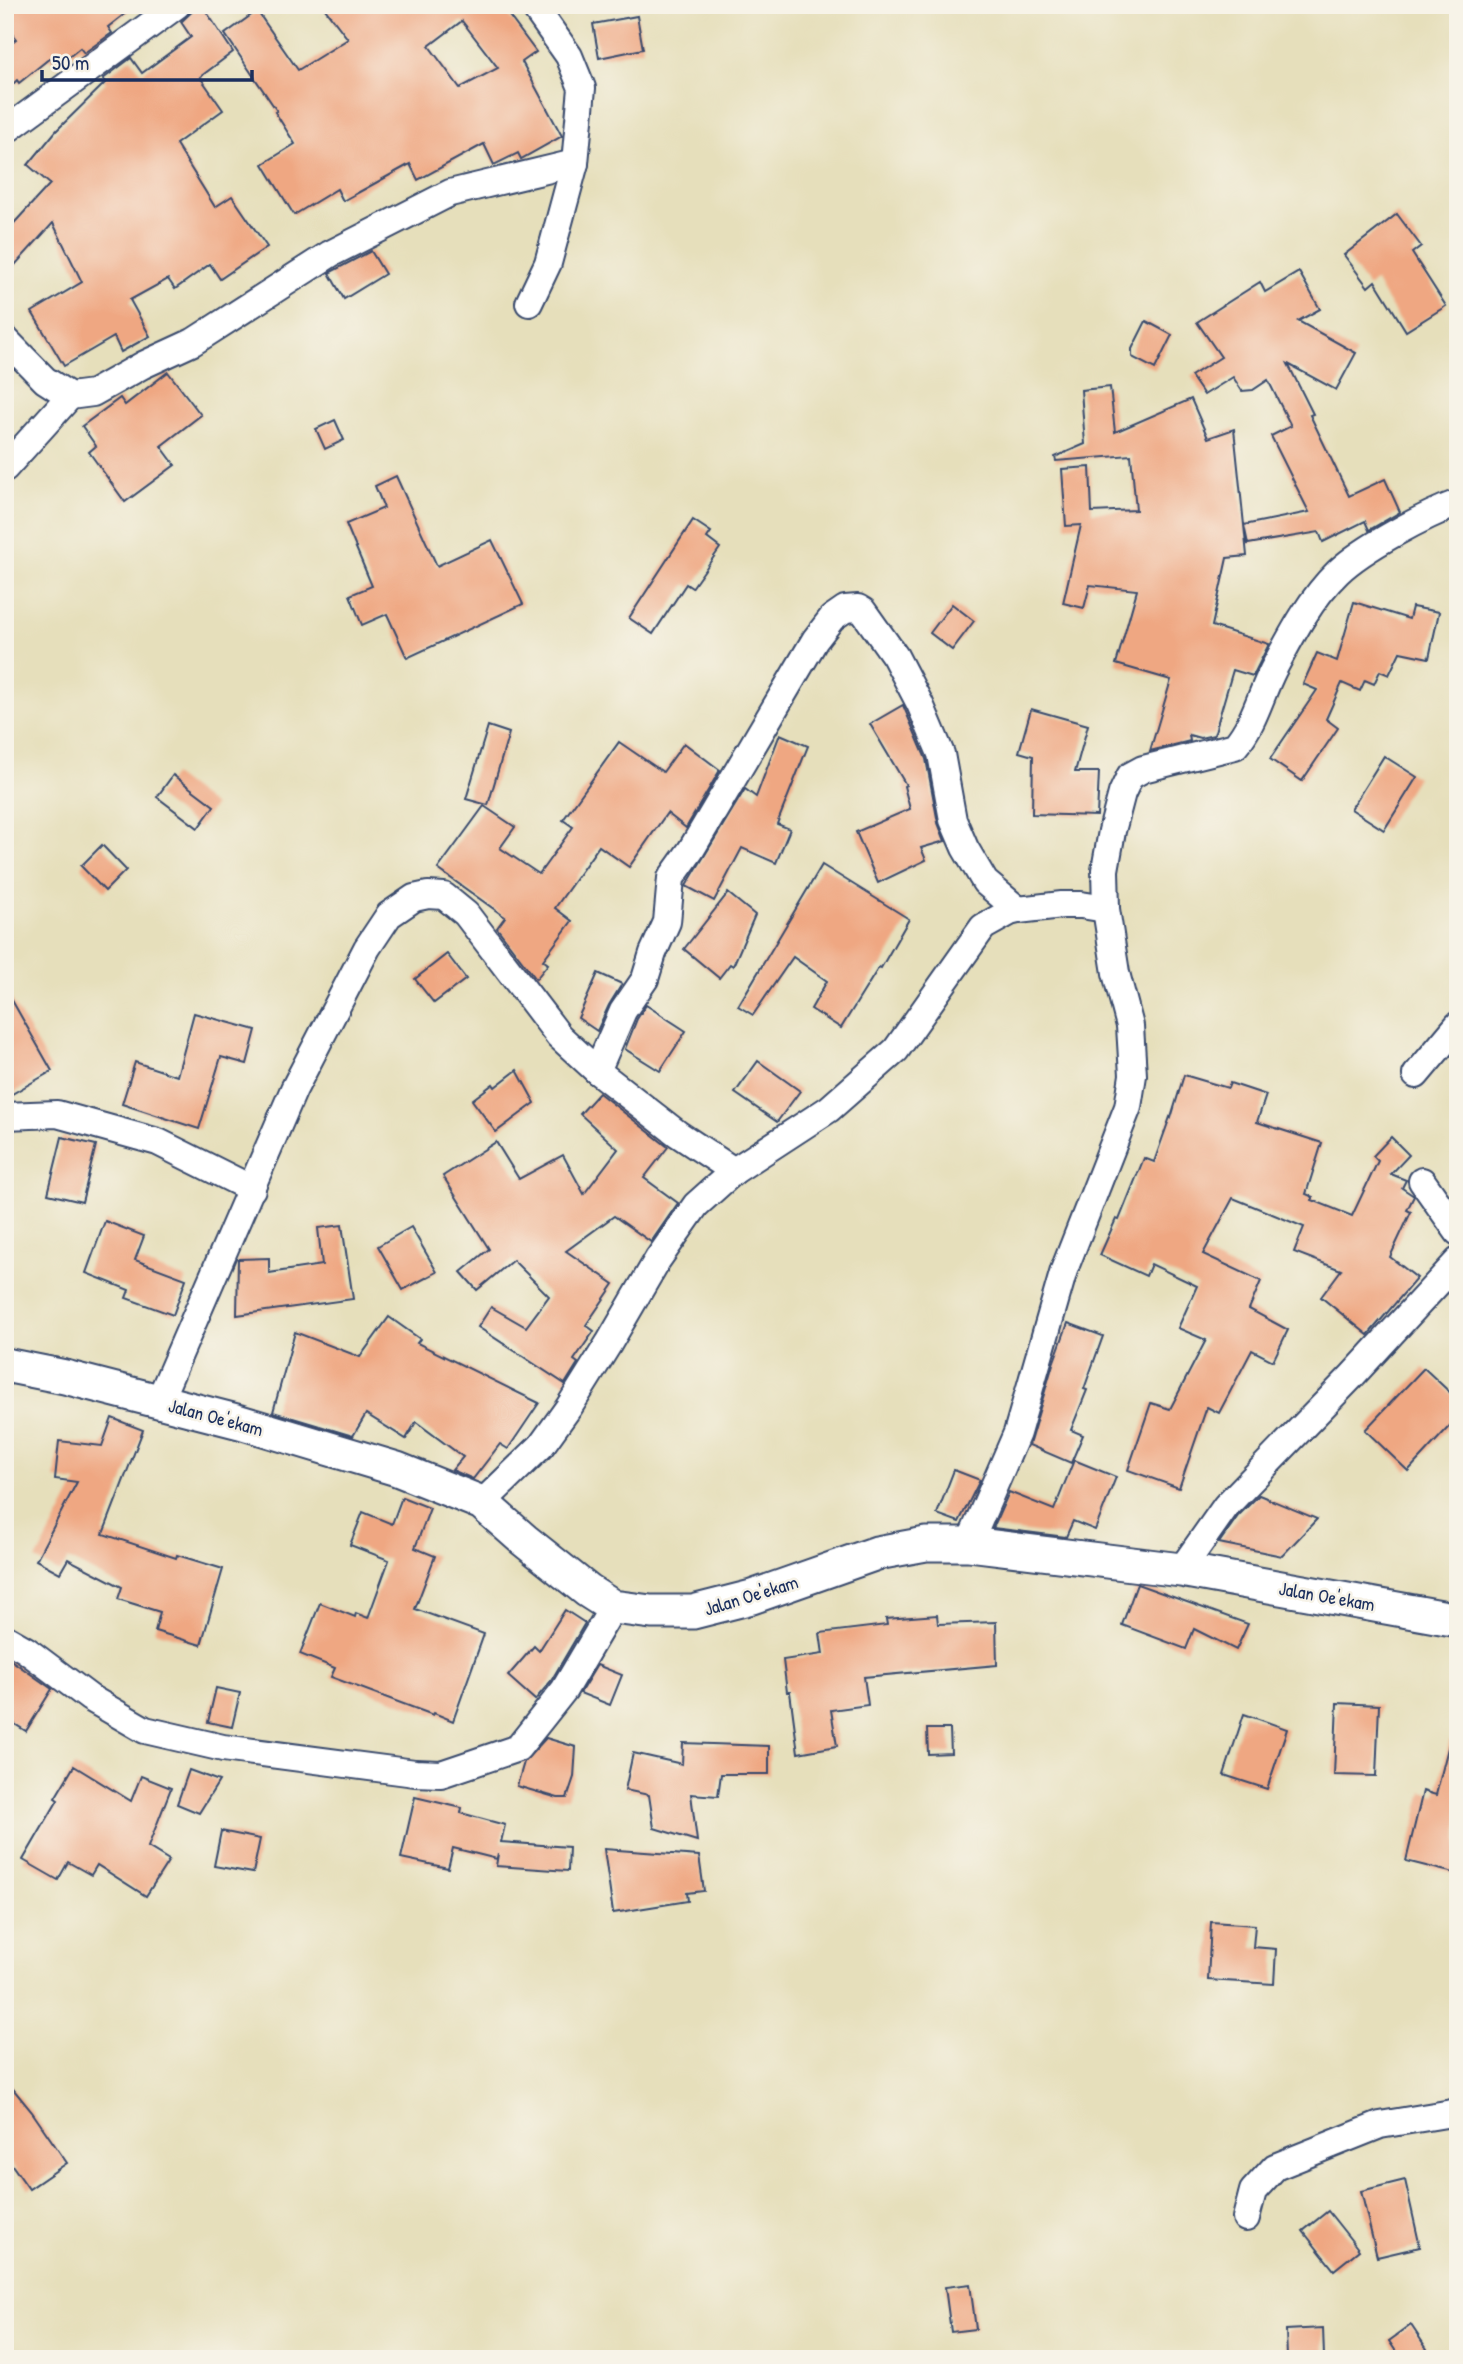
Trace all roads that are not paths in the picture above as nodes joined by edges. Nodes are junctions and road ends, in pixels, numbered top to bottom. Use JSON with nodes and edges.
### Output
{"nodes":[{"id":1,"x":177,"y":5,"type":"edge"},
{"id":2,"x":533,"y":5,"type":"edge"},
{"id":3,"x":5,"y":131,"type":"edge"},
{"id":4,"x":575,"y":163,"type":"junction"},
{"id":5,"x":529,"y":303,"type":"dead end"},
{"id":6,"x":5,"y":339,"type":"edge"},
{"id":7,"x":70,"y":396,"type":"junction"},
{"id":8,"x":5,"y":468,"type":"edge"},
{"id":9,"x":1458,"y":503,"type":"edge"},
{"id":10,"x":1106,"y":909,"type":"junction"},
{"id":11,"x":1018,"y":910,"type":"junction"},
{"id":12,"x":1458,"y":1025,"type":"edge"},
{"id":13,"x":597,"y":1071,"type":"junction"},
{"id":14,"x":1416,"y":1075,"type":"dead end"},
{"id":15,"x":5,"y":1115,"type":"edge"},
{"id":16,"x":734,"y":1171,"type":"junction"},
{"id":17,"x":1422,"y":1181,"type":"dead end"},
{"id":18,"x":252,"y":1189,"type":"junction"},
{"id":19,"x":1458,"y":1232,"type":"edge"},
{"id":20,"x":1458,"y":1261,"type":"edge"},
{"id":21,"x":5,"y":1364,"type":"edge"},
{"id":22,"x":159,"y":1401,"type":"junction"},
{"id":23,"x":482,"y":1503,"type":"junction"},
{"id":24,"x":969,"y":1544,"type":"junction"},
{"id":25,"x":1181,"y":1570,"type":"junction"},
{"id":26,"x":613,"y":1607,"type":"junction"},
{"id":27,"x":1458,"y":1620,"type":"edge"},
{"id":28,"x":5,"y":1638,"type":"edge"},
{"id":29,"x":1458,"y":2112,"type":"edge"},
{"id":30,"x":1246,"y":2218,"type":"dead end"}],
"edges":[{"from":1,"to":3,"type":"street"},
{"from":2,"to":4,"type":"street"},
{"from":4,"to":5,"type":"street"},
{"from":4,"to":7,"type":"street"},
{"from":6,"to":7,"type":"street"},
{"from":7,"to":8,"type":"street"},
{"from":9,"to":10,"type":"street"},
{"from":10,"to":11,"type":"street"},
{"from":10,"to":24,"type":"street"},
{"from":11,"to":13,"type":"street"},
{"from":11,"to":16,"type":"street"},
{"from":12,"to":14,"type":"street"},
{"from":13,"to":16,"type":"street"},
{"from":13,"to":18,"type":"street"},
{"from":15,"to":18,"type":"street"},
{"from":16,"to":23,"type":"street"},
{"from":17,"to":19,"type":"street"},
{"from":18,"to":22,"type":"street"},
{"from":20,"to":25,"type":"street"},
{"from":21,"to":22,"type":"street","name":"Jalan Oe'ekam"},
{"from":22,"to":23,"type":"street","name":"Jalan Oe'ekam"},
{"from":23,"to":26,"type":"street","name":"Jalan Oe'ekam"},
{"from":24,"to":25,"type":"street","name":"Jalan Oe'ekam"},
{"from":24,"to":26,"type":"street","name":"Jalan Oe'ekam"},
{"from":25,"to":27,"type":"street","name":"Jalan Oe'ekam"},
{"from":26,"to":28,"type":"street"},
{"from":29,"to":30,"type":"street"}]}
